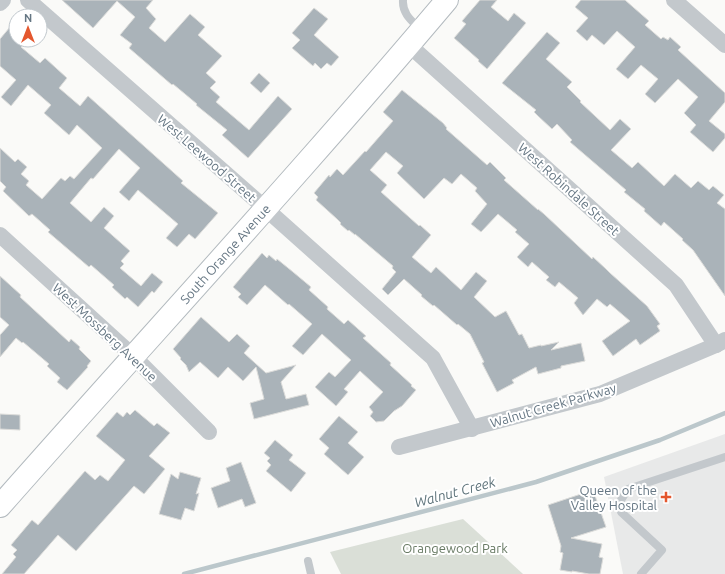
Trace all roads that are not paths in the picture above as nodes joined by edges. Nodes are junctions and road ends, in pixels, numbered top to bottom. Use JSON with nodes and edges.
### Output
{"nodes":[{"id":1,"x":3,"y":0,"type":"edge"},
{"id":2,"x":28,"y":0,"type":"edge"},
{"id":3,"x":403,"y":0,"type":"edge"},
{"id":4,"x":447,"y":0,"type":"edge"},
{"id":5,"x":674,"y":0,"type":"edge"},
{"id":6,"x":0,"y":3,"type":"edge"},
{"id":7,"x":415,"y":38,"type":"junction"},
{"id":8,"x":725,"y":45,"type":"edge"},
{"id":9,"x":266,"y":209,"type":"junction"},
{"id":10,"x":0,"y":235,"type":"edge"},
{"id":11,"x":721,"y":343,"type":"edge"},
{"id":12,"x":133,"y":356,"type":"junction"},
{"id":13,"x":472,"y":429,"type":"junction"},
{"id":14,"x":208,"y":432,"type":"dead end"},
{"id":15,"x":399,"y":447,"type":"dead end"},
{"id":16,"x":725,"y":457,"type":"edge"},
{"id":17,"x":0,"y":506,"type":"edge"},
{"id":18,"x":308,"y":561,"type":"dead end"},
{"id":19,"x":311,"y":574,"type":"edge"},
{"id":20,"x":641,"y":574,"type":"edge"}],
"edges":[{"from":1,"to":6,"type":"street"},
{"from":2,"to":9,"type":"street","name":"West Leewood Street"},
{"from":3,"to":7,"type":"lane"},
{"from":4,"to":7,"type":"street","name":"South Orange Avenue"},
{"from":5,"to":8,"type":"street"},
{"from":7,"to":9,"type":"street","name":"South Orange Avenue"},
{"from":7,"to":11,"type":"street","name":"West Robindale Street"},
{"from":9,"to":12,"type":"street","name":"South Orange Avenue"},
{"from":9,"to":13,"type":"street","name":"West Leewood Street"},
{"from":10,"to":12,"type":"street","name":"West Mossberg Avenue"},
{"from":11,"to":13,"type":"street","name":"Walnut Creek Parkway"},
{"from":12,"to":14,"type":"street","name":"West Mossberg Avenue"},
{"from":12,"to":17,"type":"street","name":"South Orange Avenue"},
{"from":13,"to":15,"type":"street","name":"Walnut Creek Parkway"},
{"from":16,"to":20,"type":"lane"},
{"from":18,"to":19,"type":"lane"}]}
